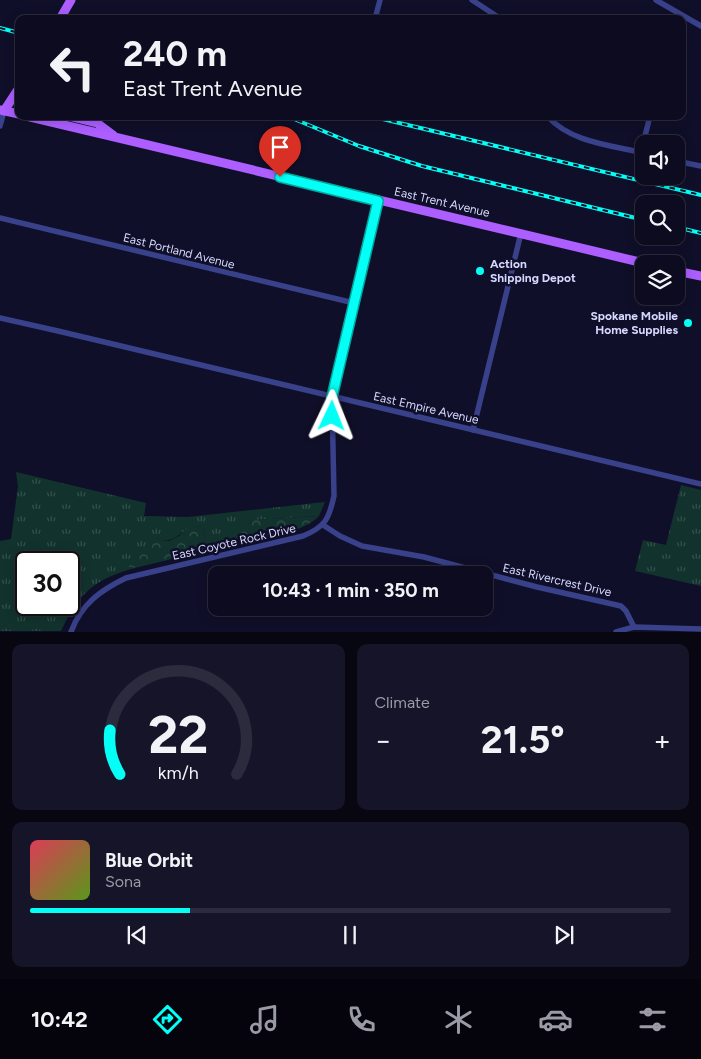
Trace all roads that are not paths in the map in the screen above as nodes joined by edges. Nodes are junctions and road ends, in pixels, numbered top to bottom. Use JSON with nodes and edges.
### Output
{"nodes":[{"id":1,"x":71,"y":0,"type":"edge"},
{"id":2,"x":380,"y":0,"type":"edge"},
{"id":3,"x":472,"y":0,"type":"edge"},
{"id":4,"x":657,"y":0,"type":"edge"},
{"id":5,"x":62,"y":15,"type":"edge"},
{"id":6,"x":376,"y":15,"type":"edge"},
{"id":7,"x":495,"y":15,"type":"edge"},
{"id":8,"x":682,"y":15,"type":"edge"},
{"id":9,"x":686,"y":17,"type":"edge"},
{"id":10,"x":701,"y":26,"type":"edge"},
{"id":11,"x":15,"y":93,"type":"edge"},
{"id":12,"x":2,"y":110,"type":"edge"},
{"id":13,"x":15,"y":113,"type":"edge"},
{"id":14,"x":43,"y":120,"type":"edge"},
{"id":15,"x":85,"y":120,"type":"edge"},
{"id":16,"x":550,"y":120,"type":"edge"},
{"id":17,"x":649,"y":120,"type":"edge"},
{"id":18,"x":0,"y":126,"type":"edge"},
{"id":19,"x":646,"y":135,"type":"edge"},
{"id":20,"x":118,"y":138,"type":"junction"},
{"id":21,"x":635,"y":151,"type":"edge"},
{"id":22,"x":685,"y":162,"type":"edge"},
{"id":23,"x":701,"y":166,"type":"edge"},
{"id":24,"x":378,"y":201,"type":"junction"},
{"id":25,"x":0,"y":218,"type":"edge"},
{"id":26,"x":521,"y":234,"type":"junction"},
{"id":27,"x":635,"y":261,"type":"edge"},
{"id":28,"x":685,"y":272,"type":"edge"},
{"id":29,"x":701,"y":276,"type":"edge"},
{"id":30,"x":354,"y":303,"type":"junction"},
{"id":31,"x":0,"y":318,"type":"edge"},
{"id":32,"x":332,"y":397,"type":"junction"},
{"id":33,"x":473,"y":430,"type":"junction"},
{"id":34,"x":701,"y":484,"type":"edge"},
{"id":35,"x":323,"y":525,"type":"junction"},
{"id":36,"x":634,"y":627,"type":"junction"},
{"id":37,"x":701,"y":629,"type":"edge"},
{"id":38,"x":71,"y":632,"type":"edge"},
{"id":39,"x":616,"y":632,"type":"edge"}],
"edges":[{"from":1,"to":5,"type":"main road"},
{"from":2,"to":6,"type":"street"},
{"from":3,"to":7,"type":"street"},
{"from":4,"to":8,"type":"street"},
{"from":9,"to":10,"type":"street"},
{"from":11,"to":12,"type":"main road"},
{"from":12,"to":13,"type":"main road"},
{"from":12,"to":18,"type":"street"},
{"from":14,"to":20,"type":"main road","name":"East Trent Avenue"},
{"from":15,"to":20,"type":"main road"},
{"from":16,"to":21,"type":"street"},
{"from":17,"to":19,"type":"street"},
{"from":20,"to":24,"type":"main road","name":"East Trent Avenue"},
{"from":22,"to":23,"type":"street"},
{"from":24,"to":26,"type":"main road","name":"East Trent Avenue"},
{"from":24,"to":30,"type":"street"},
{"from":25,"to":30,"type":"street","name":"East Portland Avenue"},
{"from":26,"to":27,"type":"main road","name":"East Trent Avenue"},
{"from":26,"to":33,"type":"street"},
{"from":28,"to":29,"type":"main road"},
{"from":30,"to":32,"type":"street"},
{"from":31,"to":32,"type":"street","name":"East Empire Avenue"},
{"from":32,"to":33,"type":"street","name":"East Empire Avenue"},
{"from":32,"to":35,"type":"street"},
{"from":33,"to":34,"type":"street","name":"East Empire Avenue"},
{"from":35,"to":36,"type":"street","name":"East Rivercrest Drive"},
{"from":35,"to":38,"type":"street","name":"East Coyote Rock Drive"},
{"from":36,"to":37,"type":"street"},
{"from":36,"to":39,"type":"street"}]}
